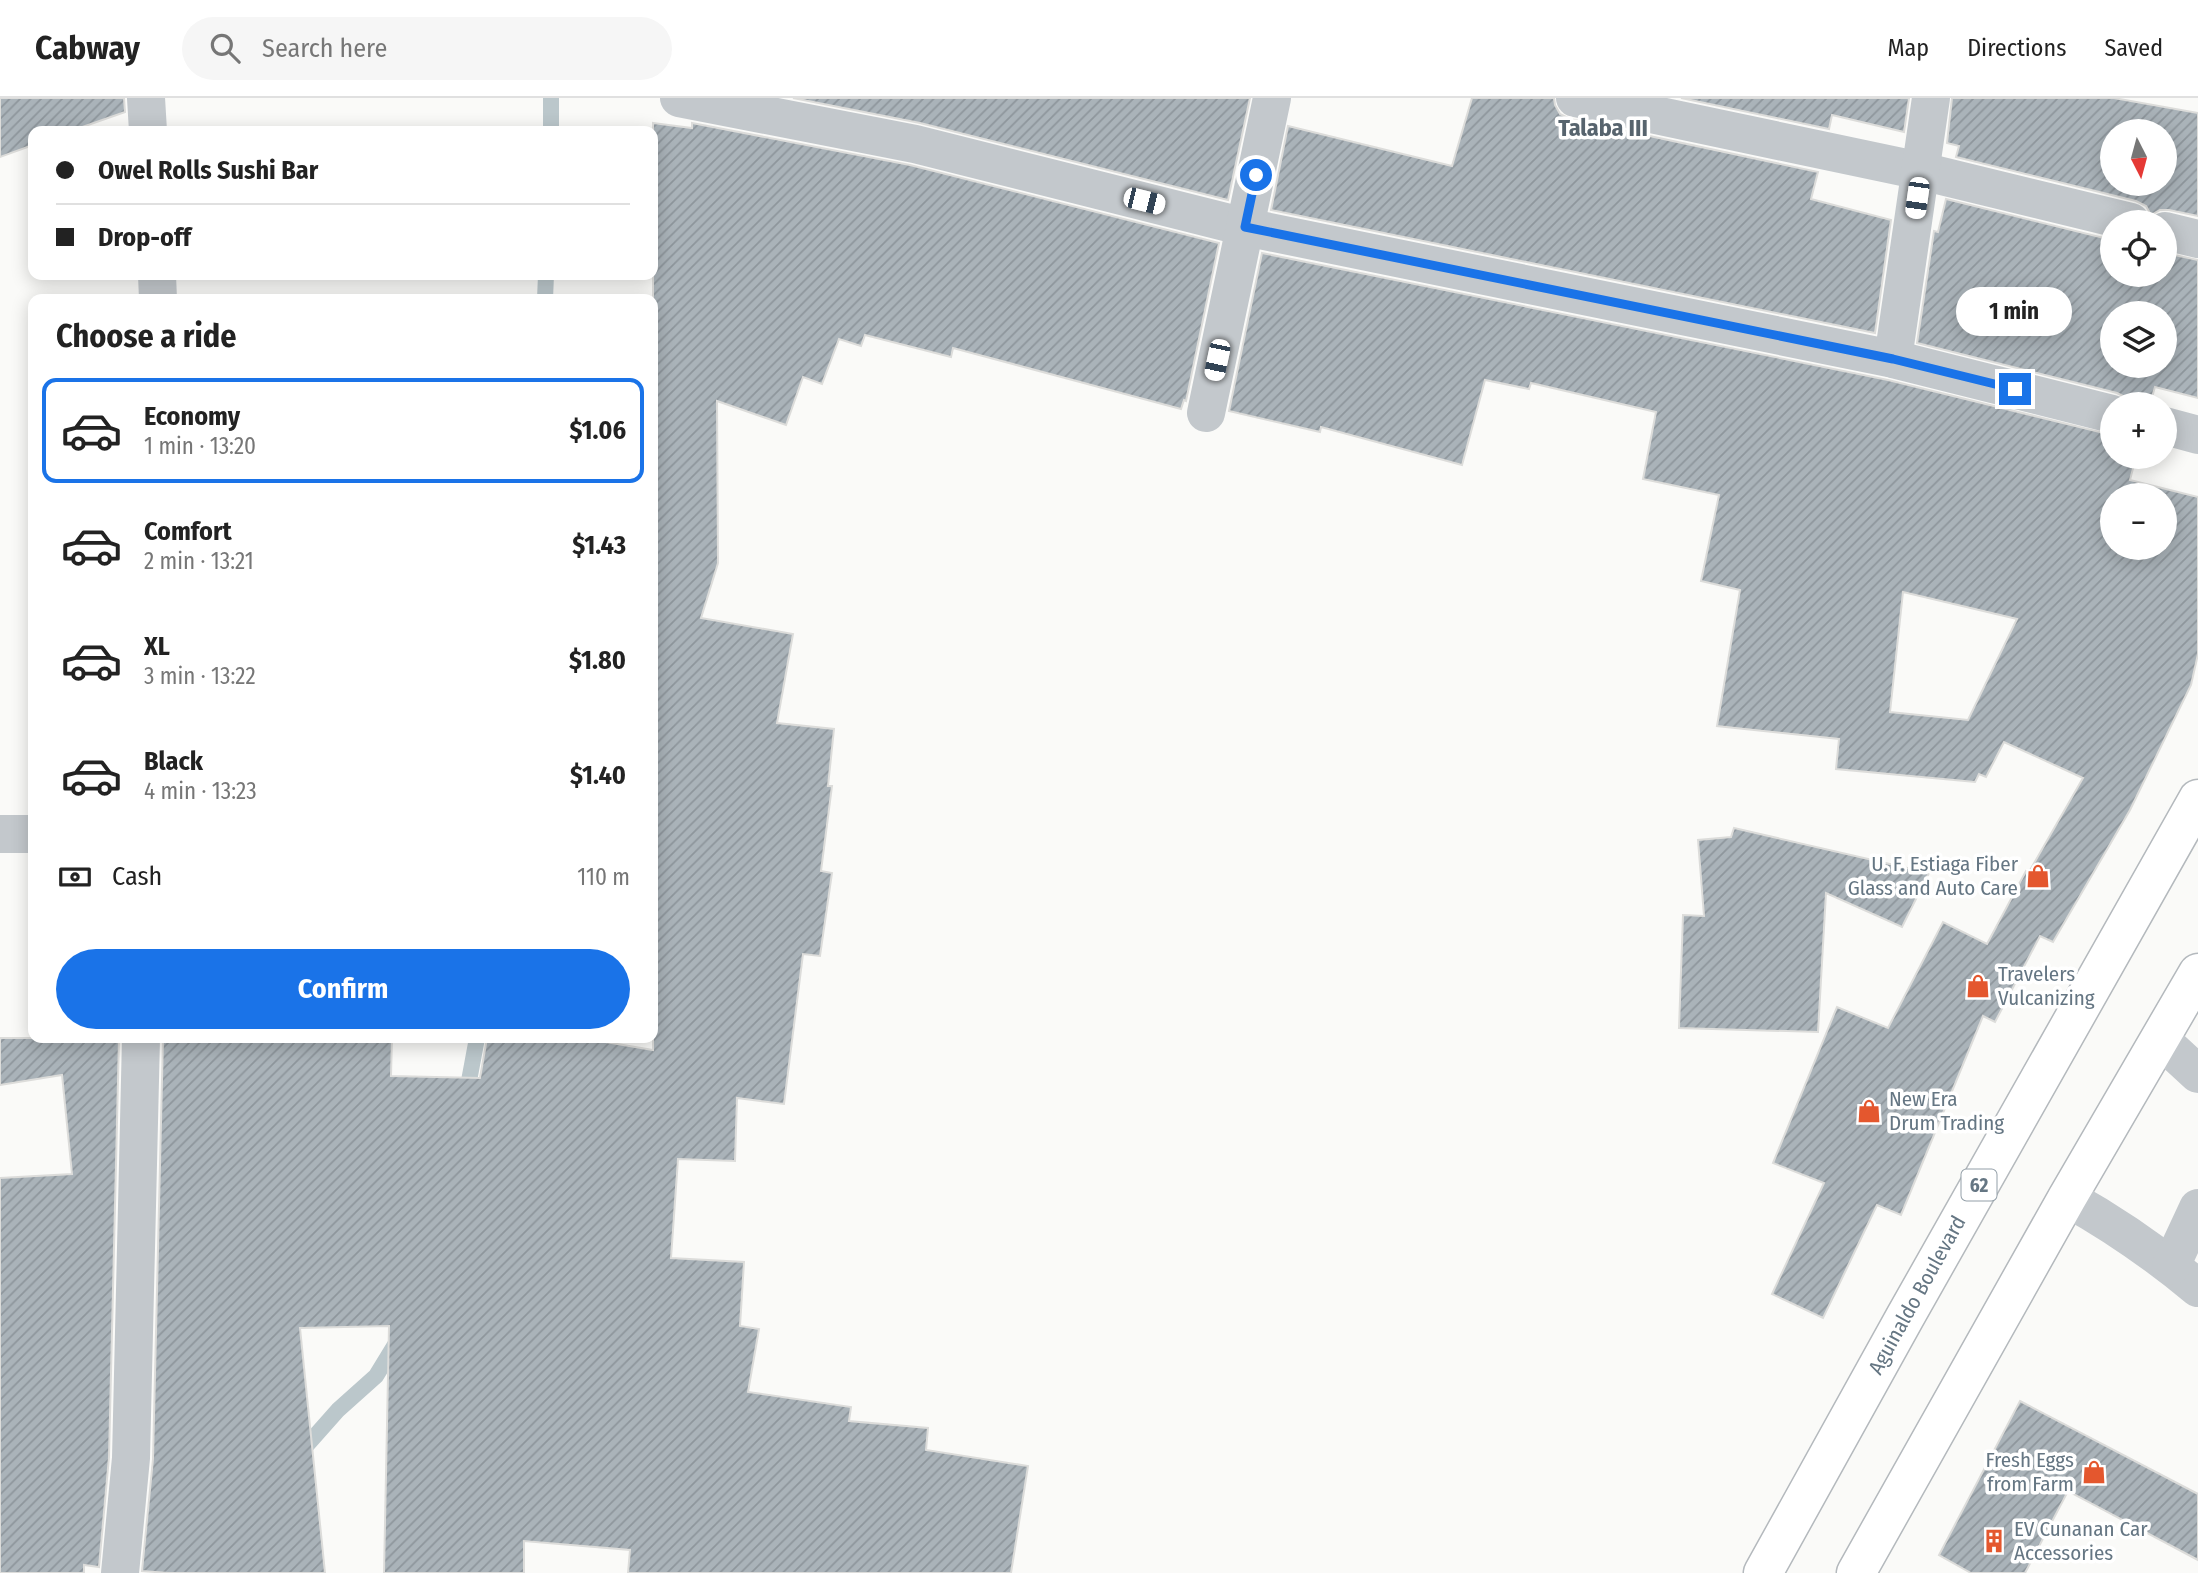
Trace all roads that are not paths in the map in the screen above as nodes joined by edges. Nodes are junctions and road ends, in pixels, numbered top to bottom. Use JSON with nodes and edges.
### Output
{"nodes":[{"id":1,"x":146,"y":98,"type":"edge"},
{"id":2,"x":679,"y":98,"type":"edge"},
{"id":3,"x":1272,"y":98,"type":"edge"},
{"id":4,"x":1575,"y":98,"type":"edge"},
{"id":5,"x":1931,"y":98,"type":"edge"},
{"id":6,"x":148,"y":126,"type":"edge"},
{"id":7,"x":1921,"y":171,"type":"junction"},
{"id":8,"x":2100,"y":214,"type":"edge"},
{"id":9,"x":1245,"y":227,"type":"junction"},
{"id":10,"x":2177,"y":233,"type":"edge"},
{"id":11,"x":2198,"y":239,"type":"edge"},
{"id":12,"x":1893,"y":359,"type":"junction"},
{"id":13,"x":2100,"y":411,"type":"edge"},
{"id":14,"x":1206,"y":413,"type":"dead end"},
{"id":15,"x":2177,"y":429,"type":"edge"},
{"id":16,"x":2198,"y":435,"type":"edge"},
{"id":17,"x":2198,"y":799,"type":"edge"},
{"id":18,"x":0,"y":834,"type":"edge"},
{"id":19,"x":28,"y":834,"type":"edge"},
{"id":20,"x":2198,"y":973,"type":"edge"},
{"id":21,"x":2160,"y":1039,"type":"junction"},
{"id":22,"x":141,"y":1043,"type":"edge"},
{"id":23,"x":2198,"y":1074,"type":"edge"},
{"id":24,"x":2067,"y":1198,"type":"junction"},
{"id":25,"x":2198,"y":1208,"type":"edge"},
{"id":26,"x":2185,"y":1277,"type":"edge"},
{"id":27,"x":120,"y":1573,"type":"edge"},
{"id":28,"x":1763,"y":1573,"type":"edge"},
{"id":29,"x":1856,"y":1573,"type":"edge"}],
"edges":[{"from":1,"to":6,"type":"street"},
{"from":2,"to":9,"type":"street"},
{"from":3,"to":9,"type":"street"},
{"from":4,"to":7,"type":"street"},
{"from":5,"to":7,"type":"street"},
{"from":7,"to":8,"type":"street"},
{"from":7,"to":12,"type":"street"},
{"from":9,"to":12,"type":"street"},
{"from":9,"to":14,"type":"street"},
{"from":10,"to":11,"type":"street"},
{"from":12,"to":13,"type":"street"},
{"from":15,"to":16,"type":"street"},
{"from":17,"to":28,"type":"highway","name":"Aguinaldo Boulevard","number":"62"},
{"from":18,"to":19,"type":"street"},
{"from":20,"to":21,"type":"highway"},
{"from":21,"to":23,"type":"street"},
{"from":21,"to":24,"type":"highway"},
{"from":22,"to":27,"type":"street"},
{"from":24,"to":26,"type":"street"},
{"from":24,"to":29,"type":"highway"},
{"from":25,"to":26,"type":"street"}]}
